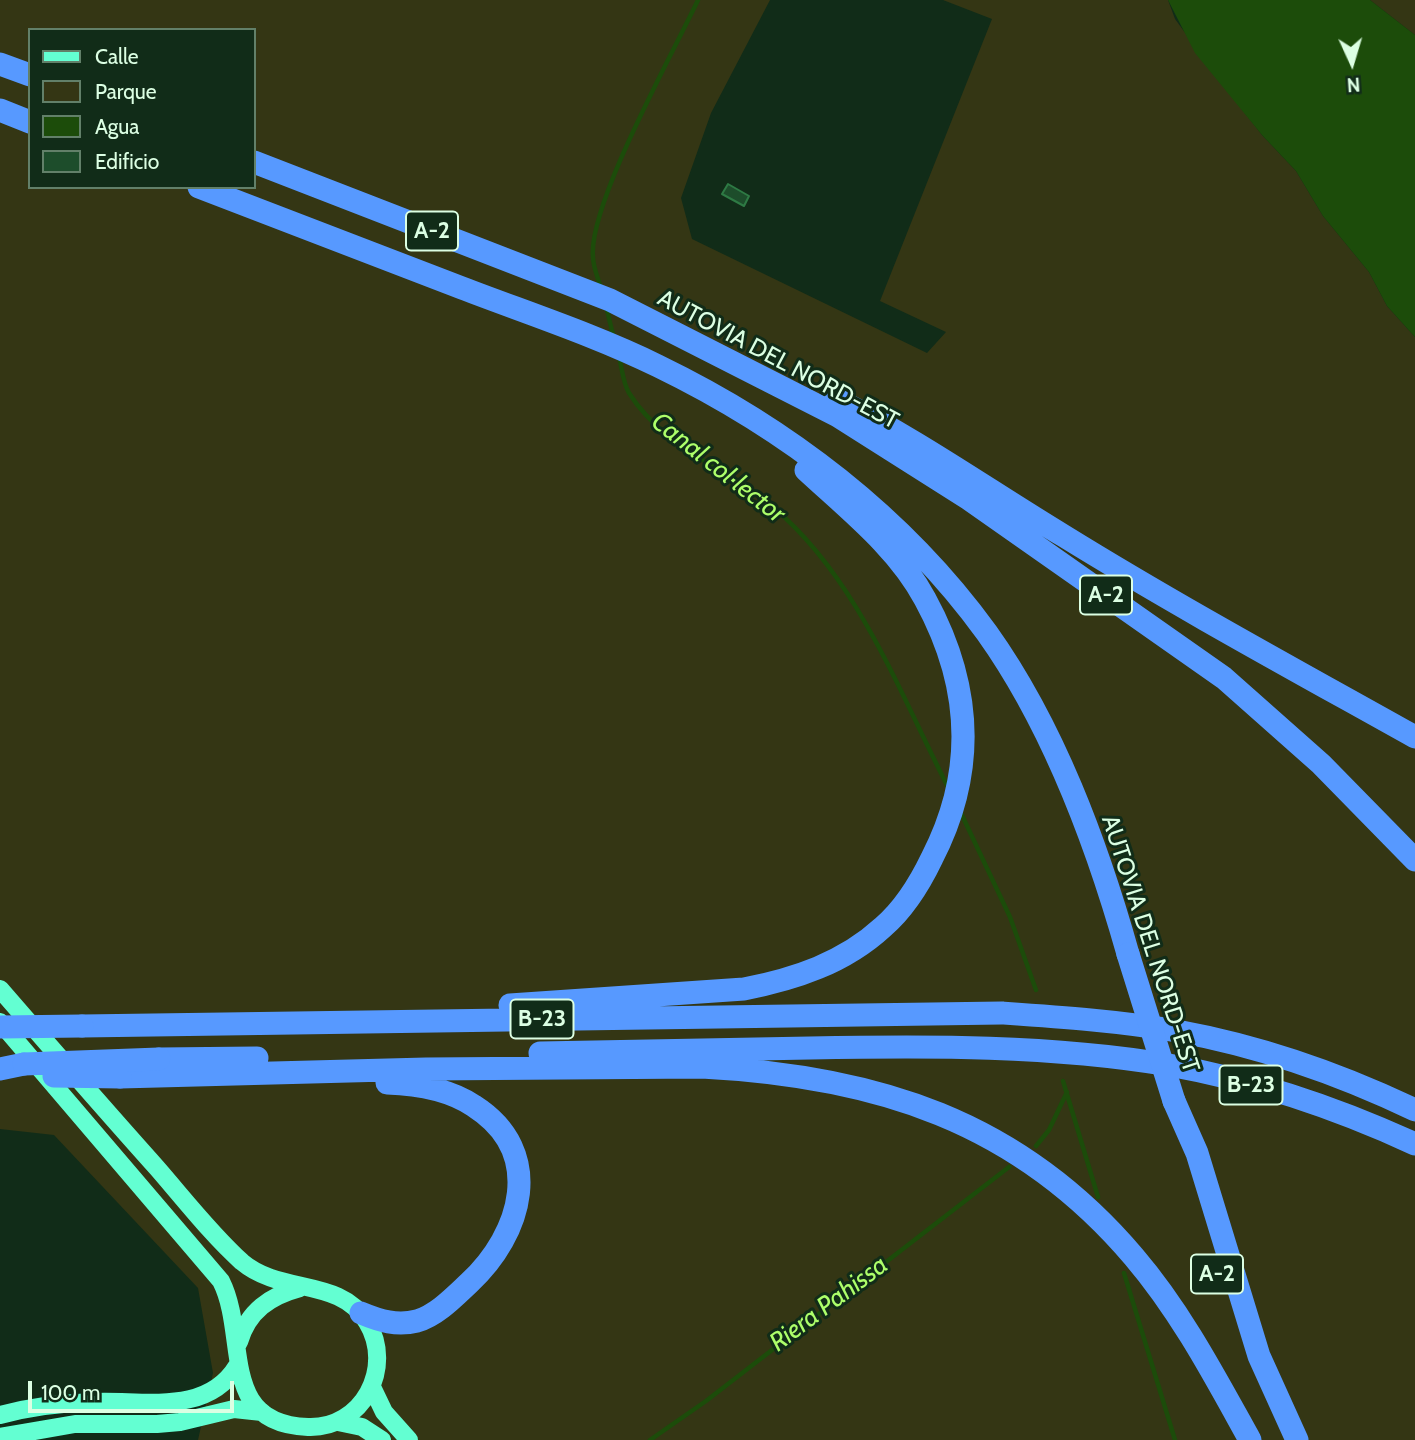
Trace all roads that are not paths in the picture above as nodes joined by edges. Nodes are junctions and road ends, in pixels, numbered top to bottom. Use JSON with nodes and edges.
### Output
{"nodes":[{"id":1,"x":0,"y":64,"type":"edge"},
{"id":2,"x":28,"y":74,"type":"edge"},
{"id":3,"x":0,"y":110,"type":"edge"},
{"id":4,"x":28,"y":121,"type":"edge"},
{"id":5,"x":256,"y":163,"type":"edge"},
{"id":6,"x":204,"y":189,"type":"edge"},
{"id":7,"x":691,"y":333,"type":"junction"},
{"id":8,"x":743,"y":412,"type":"junction"},
{"id":9,"x":1415,"y":737,"type":"edge"},
{"id":10,"x":1415,"y":860,"type":"edge"},
{"id":11,"x":0,"y":989,"type":"edge"},
{"id":12,"x":389,"y":1022,"type":"junction"},
{"id":13,"x":0,"y":1025,"type":"edge"},
{"id":14,"x":162,"y":1068,"type":"junction"},
{"id":15,"x":23,"y":1069,"type":"junction"},
{"id":16,"x":0,"y":1070,"type":"edge"},
{"id":17,"x":1338,"y":1076,"type":"junction"},
{"id":18,"x":1415,"y":1096,"type":"edge"},
{"id":19,"x":1174,"y":1101,"type":"junction"},
{"id":20,"x":1415,"y":1110,"type":"edge"},
{"id":21,"x":1415,"y":1144,"type":"edge"},
{"id":22,"x":300,"y":1288,"type":"junction"},
{"id":23,"x":360,"y":1313,"type":"junction"},
{"id":24,"x":238,"y":1345,"type":"junction"},
{"id":25,"x":237,"y":1366,"type":"junction"},
{"id":26,"x":372,"y":1387,"type":"junction"},
{"id":27,"x":262,"y":1412,"type":"junction"},
{"id":28,"x":0,"y":1415,"type":"edge"},
{"id":29,"x":338,"y":1422,"type":"junction"},
{"id":30,"x":0,"y":1437,"type":"edge"},
{"id":31,"x":382,"y":1440,"type":"edge"},
{"id":32,"x":409,"y":1440,"type":"edge"},
{"id":33,"x":1250,"y":1440,"type":"edge"},
{"id":34,"x":1281,"y":1440,"type":"edge"},
{"id":35,"x":1297,"y":1440,"type":"edge"}],
"edges":[{"from":1,"to":2,"type":"highway"},
{"from":3,"to":4,"type":"highway"},
{"from":5,"to":7,"type":"highway","name":"AUTOVIA DEL NORD-EST","number":"A-2"},
{"from":6,"to":8,"type":"highway","name":"AUTOVIA DEL NORD-EST","number":"A-2"},
{"from":7,"to":9,"type":"highway"},
{"from":7,"to":10,"type":"highway","name":"AUTOVIA DEL NORD-EST","number":"A-2"},
{"from":8,"to":12,"type":"highway"},
{"from":8,"to":19,"type":"highway","name":"AUTOVIA DEL NORD-EST","number":"A-2","bridge":true},
{"from":11,"to":22,"type":"main road"},
{"from":12,"to":13,"type":"highway","number":"B-23","bridge":true},
{"from":12,"to":17,"type":"highway","number":"B-23"},
{"from":13,"to":24,"type":"main road"},
{"from":14,"to":15,"type":"highway","number":"B-23","bridge":true},
{"from":14,"to":15,"type":"highway","bridge":true},
{"from":14,"to":21,"type":"highway","number":"B-23"},
{"from":14,"to":23,"type":"highway"},
{"from":14,"to":33,"type":"highway"},
{"from":15,"to":16,"type":"highway","number":"B-23"},
{"from":17,"to":18,"type":"highway"},
{"from":17,"to":20,"type":"highway","number":"B-23"},
{"from":19,"to":34,"type":"highway","name":"AUTOVIA DEL NORD-EST","number":"A-2"},
{"from":19,"to":35,"type":"highway","number":"A-2"},
{"from":22,"to":23,"type":"main road"},
{"from":22,"to":24,"type":"main road"},
{"from":23,"to":26,"type":"main road"},
{"from":24,"to":25,"type":"main road"},
{"from":25,"to":27,"type":"main road"},
{"from":25,"to":28,"type":"main road"},
{"from":26,"to":29,"type":"main road"},
{"from":26,"to":32,"type":"main road"},
{"from":27,"to":29,"type":"main road"},
{"from":27,"to":30,"type":"main road"},
{"from":29,"to":31,"type":"main road"}]}
